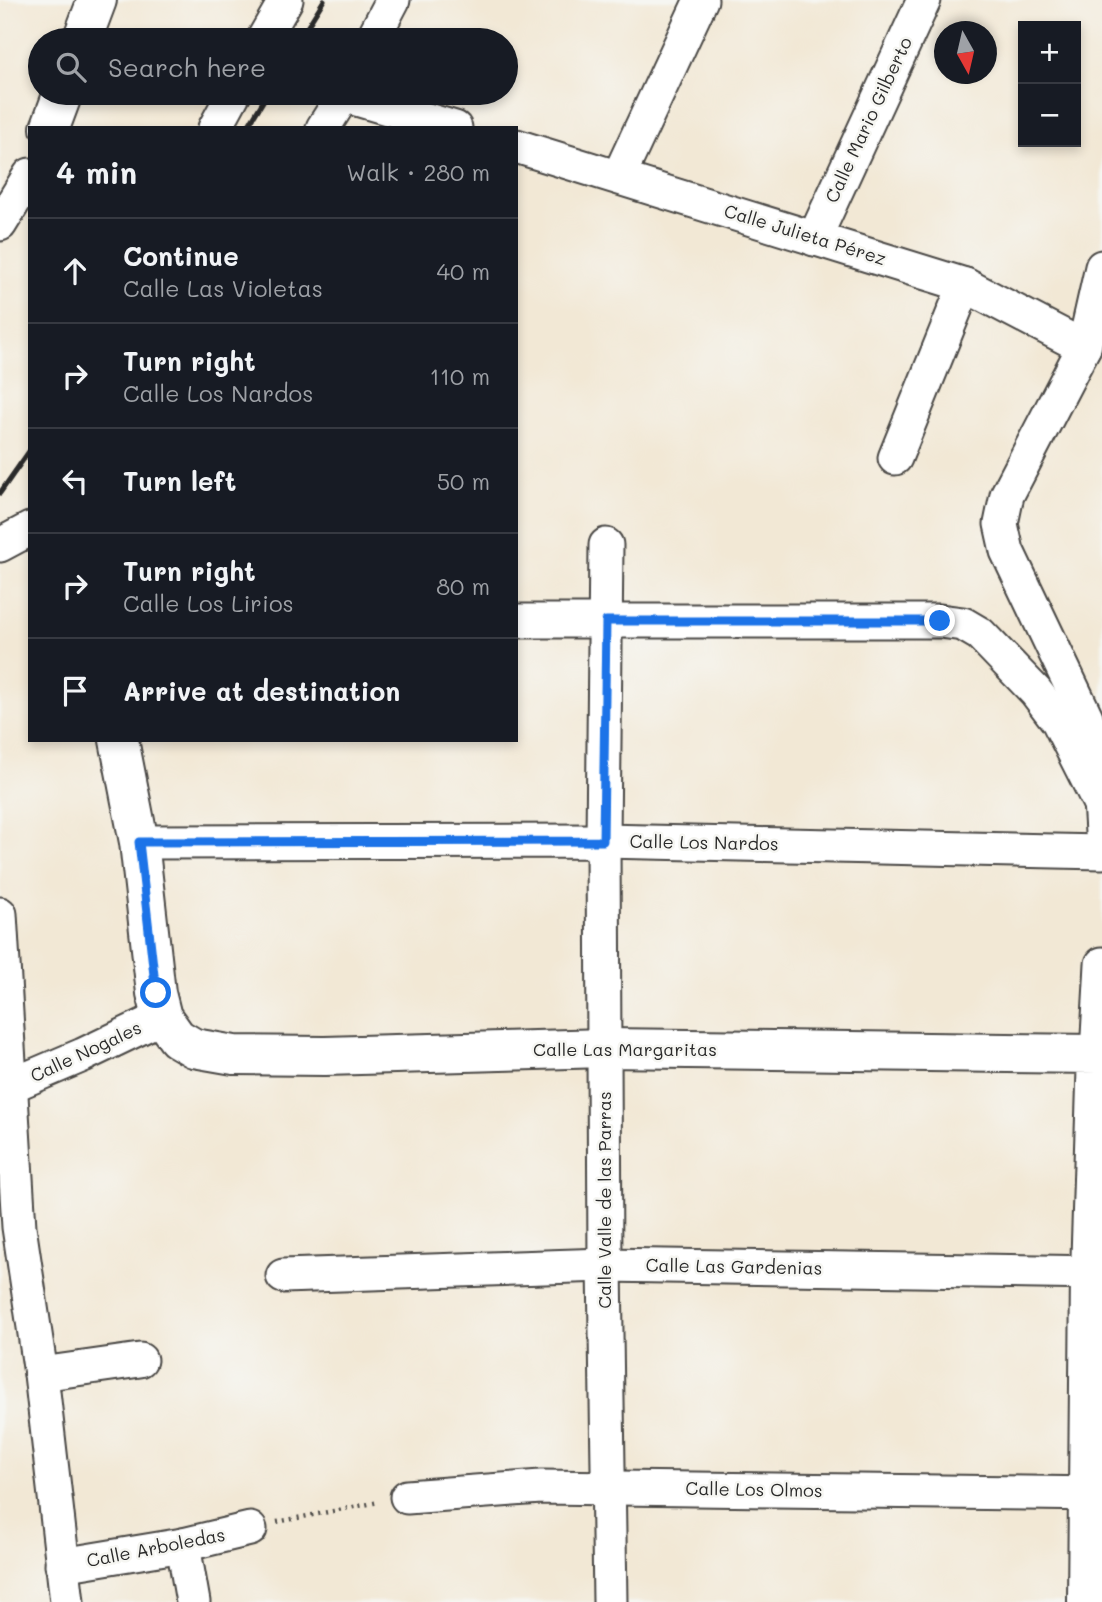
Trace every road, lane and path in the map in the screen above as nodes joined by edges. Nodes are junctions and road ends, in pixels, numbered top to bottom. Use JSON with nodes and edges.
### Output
{"nodes":[{"id":1,"x":97,"y":0,"type":"edge"},
{"id":2,"x":286,"y":0,"type":"edge"},
{"id":3,"x":393,"y":0,"type":"edge"},
{"id":4,"x":701,"y":0,"type":"edge"},
{"id":5,"x":924,"y":0,"type":"edge"},
{"id":6,"x":86,"y":28,"type":"edge"},
{"id":7,"x":271,"y":28,"type":"edge"},
{"id":8,"x":378,"y":28,"type":"edge"},
{"id":9,"x":59,"y":105,"type":"edge"},
{"id":10,"x":227,"y":105,"type":"edge"},
{"id":11,"x":337,"y":105,"type":"edge"},
{"id":12,"x":380,"y":105,"type":"edge"},
{"id":13,"x":51,"y":126,"type":"edge"},
{"id":14,"x":216,"y":126,"type":"edge"},
{"id":15,"x":324,"y":126,"type":"edge"},
{"id":16,"x":448,"y":126,"type":"edge"},
{"id":17,"x":518,"y":147,"type":"edge"},
{"id":18,"x":619,"y":176,"type":"junction"},
{"id":19,"x":28,"y":177,"type":"edge"},
{"id":20,"x":0,"y":224,"type":"edge"},
{"id":21,"x":814,"y":239,"type":"junction"},
{"id":22,"x":1102,"y":267,"type":"edge"},
{"id":23,"x":965,"y":285,"type":"junction"},
{"id":24,"x":1084,"y":347,"type":"junction"},
{"id":25,"x":895,"y":458,"type":"dead end"},
{"id":26,"x":28,"y":530,"type":"edge"},
{"id":27,"x":606,"y":545,"type":"dead end"},
{"id":28,"x":0,"y":547,"type":"edge"},
{"id":29,"x":518,"y":621,"type":"edge"},
{"id":30,"x":606,"y":621,"type":"junction"},
{"id":31,"x":119,"y":742,"type":"edge"},
{"id":32,"x":1101,"y":819,"type":"edge"},
{"id":33,"x":603,"y":841,"type":"junction"},
{"id":34,"x":139,"y":842,"type":"junction"},
{"id":35,"x":1102,"y":852,"type":"edge"},
{"id":36,"x":0,"y":914,"type":"edge"},
{"id":37,"x":1102,"y":964,"type":"edge"},
{"id":38,"x":162,"y":1017,"type":"junction"},
{"id":39,"x":605,"y":1048,"type":"junction"},
{"id":40,"x":1099,"y":1054,"type":"edge"},
{"id":41,"x":10,"y":1086,"type":"junction"},
{"id":42,"x":605,"y":1265,"type":"junction"},
{"id":43,"x":1096,"y":1273,"type":"edge"},
{"id":44,"x":283,"y":1276,"type":"dead end"},
{"id":45,"x":140,"y":1360,"type":"dead end"},
{"id":46,"x":41,"y":1374,"type":"junction"},
{"id":47,"x":610,"y":1488,"type":"junction"},
{"id":48,"x":1095,"y":1494,"type":"edge"},
{"id":49,"x":407,"y":1497,"type":"joint"},
{"id":50,"x":285,"y":1520,"type":"dead end"},
{"id":51,"x":250,"y":1529,"type":"dead end"},
{"id":52,"x":183,"y":1545,"type":"junction"},
{"id":53,"x":62,"y":1565,"type":"junction"},
{"id":54,"x":67,"y":1602,"type":"edge"},
{"id":55,"x":192,"y":1602,"type":"edge"},
{"id":56,"x":610,"y":1602,"type":"edge"},
{"id":57,"x":1087,"y":1602,"type":"edge"}],
"edges":[{"from":1,"to":6,"type":"street"},
{"from":2,"to":7,"type":"street"},
{"from":3,"to":8,"type":"street"},
{"from":4,"to":18,"type":"street"},
{"from":5,"to":21,"type":"street","name":"Calle Mario Gilberto"},
{"from":9,"to":13,"type":"street"},
{"from":10,"to":14,"type":"street"},
{"from":11,"to":15,"type":"street"},
{"from":12,"to":16,"type":"street"},
{"from":17,"to":18,"type":"street","name":"Calle Julieta Pérez"},
{"from":18,"to":21,"type":"street","name":"Calle Julieta Pérez"},
{"from":19,"to":20,"type":"street"},
{"from":21,"to":23,"type":"street","name":"Calle Julieta Pérez"},
{"from":22,"to":24,"type":"street"},
{"from":23,"to":24,"type":"street","name":"Calle Julieta Pérez"},
{"from":23,"to":25,"type":"street"},
{"from":24,"to":32,"type":"street"},
{"from":26,"to":28,"type":"street"},
{"from":27,"to":30,"type":"street","name":"Calle Valle de las Parras"},
{"from":29,"to":30,"type":"street"},
{"from":30,"to":32,"type":"street"},
{"from":30,"to":33,"type":"street","name":"Calle Valle de las Parras"},
{"from":31,"to":34,"type":"street"},
{"from":33,"to":34,"type":"street","name":"Calle Los Nardos"},
{"from":33,"to":35,"type":"street","name":"Calle Los Nardos"},
{"from":33,"to":39,"type":"street","name":"Calle Valle de las Parras"},
{"from":34,"to":38,"type":"street"},
{"from":36,"to":41,"type":"street"},
{"from":37,"to":40,"type":"street"},
{"from":38,"to":39,"type":"street","name":"Calle Las Margaritas"},
{"from":38,"to":41,"type":"street","name":"Calle Nogales"},
{"from":39,"to":40,"type":"street","name":"Calle Las Margaritas"},
{"from":39,"to":42,"type":"street","name":"Calle Valle de las Parras"},
{"from":40,"to":43,"type":"street"},
{"from":41,"to":46,"type":"street"},
{"from":42,"to":43,"type":"street","name":"Calle Las Gardenias"},
{"from":42,"to":44,"type":"street","name":"Calle Las Gardenias"},
{"from":42,"to":47,"type":"street","name":"Calle Valle de las Parras"},
{"from":43,"to":48,"type":"street"},
{"from":45,"to":46,"type":"street"},
{"from":46,"to":53,"type":"street"},
{"from":47,"to":48,"type":"street","name":"Calle Los Olmos"},
{"from":47,"to":49,"type":"street","name":"Calle Los Olmos"},
{"from":47,"to":56,"type":"street","name":"Calle Valle de las Parras"},
{"from":48,"to":57,"type":"street"},
{"from":49,"to":50,"type":"path"},
{"from":51,"to":52,"type":"street","name":"Calle Arboledas"},
{"from":52,"to":53,"type":"street","name":"Calle Arboledas"},
{"from":52,"to":55,"type":"street"},
{"from":53,"to":54,"type":"street"}]}
